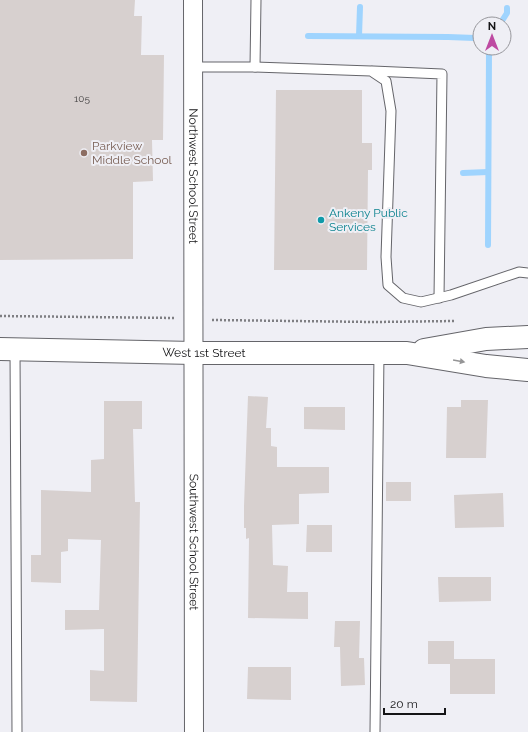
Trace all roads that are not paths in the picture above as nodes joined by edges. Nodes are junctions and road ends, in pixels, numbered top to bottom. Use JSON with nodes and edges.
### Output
{"nodes":[{"id":1,"x":193,"y":0,"type":"edge"},
{"id":2,"x":256,"y":0,"type":"edge"},
{"id":3,"x":194,"y":67,"type":"junction"},
{"id":4,"x":255,"y":67,"type":"junction"},
{"id":5,"x":371,"y":71,"type":"junction"},
{"id":6,"x":528,"y":273,"type":"edge"},
{"id":7,"x":439,"y":298,"type":"junction"},
{"id":8,"x":528,"y":338,"type":"edge"},
{"id":9,"x":8,"y":350,"type":"edge"},
{"id":10,"x":379,"y":352,"type":"junction"},
{"id":11,"x":194,"y":353,"type":"junction"},
{"id":12,"x":407,"y":353,"type":"junction"},
{"id":13,"x":528,"y":370,"type":"edge"},
{"id":14,"x":17,"y":732,"type":"edge"},
{"id":15,"x":194,"y":732,"type":"edge"},
{"id":16,"x":375,"y":732,"type":"edge"}],
"edges":[{"from":1,"to":3,"type":"street","name":"Northwest School Street"},
{"from":2,"to":4,"type":"lane"},
{"from":3,"to":4,"type":"lane"},
{"from":3,"to":11,"type":"street","name":"Northwest School Street"},
{"from":4,"to":5,"type":"lane"},
{"from":5,"to":7,"type":"lane"},
{"from":5,"to":7,"type":"lane"},
{"from":6,"to":7,"type":"lane"},
{"from":8,"to":12,"type":"main road","name":"West 1st Street"},
{"from":9,"to":11,"type":"main road","name":"West 1st Street"},
{"from":9,"to":14,"type":"lane"},
{"from":10,"to":11,"type":"main road","name":"West 1st Street"},
{"from":10,"to":12,"type":"main road","name":"West 1st Street"},
{"from":10,"to":16,"type":"lane"},
{"from":11,"to":15,"type":"street","name":"Southwest School Street"},
{"from":12,"to":13,"type":"main road","name":"West 1st Street","one_way":true}]}
